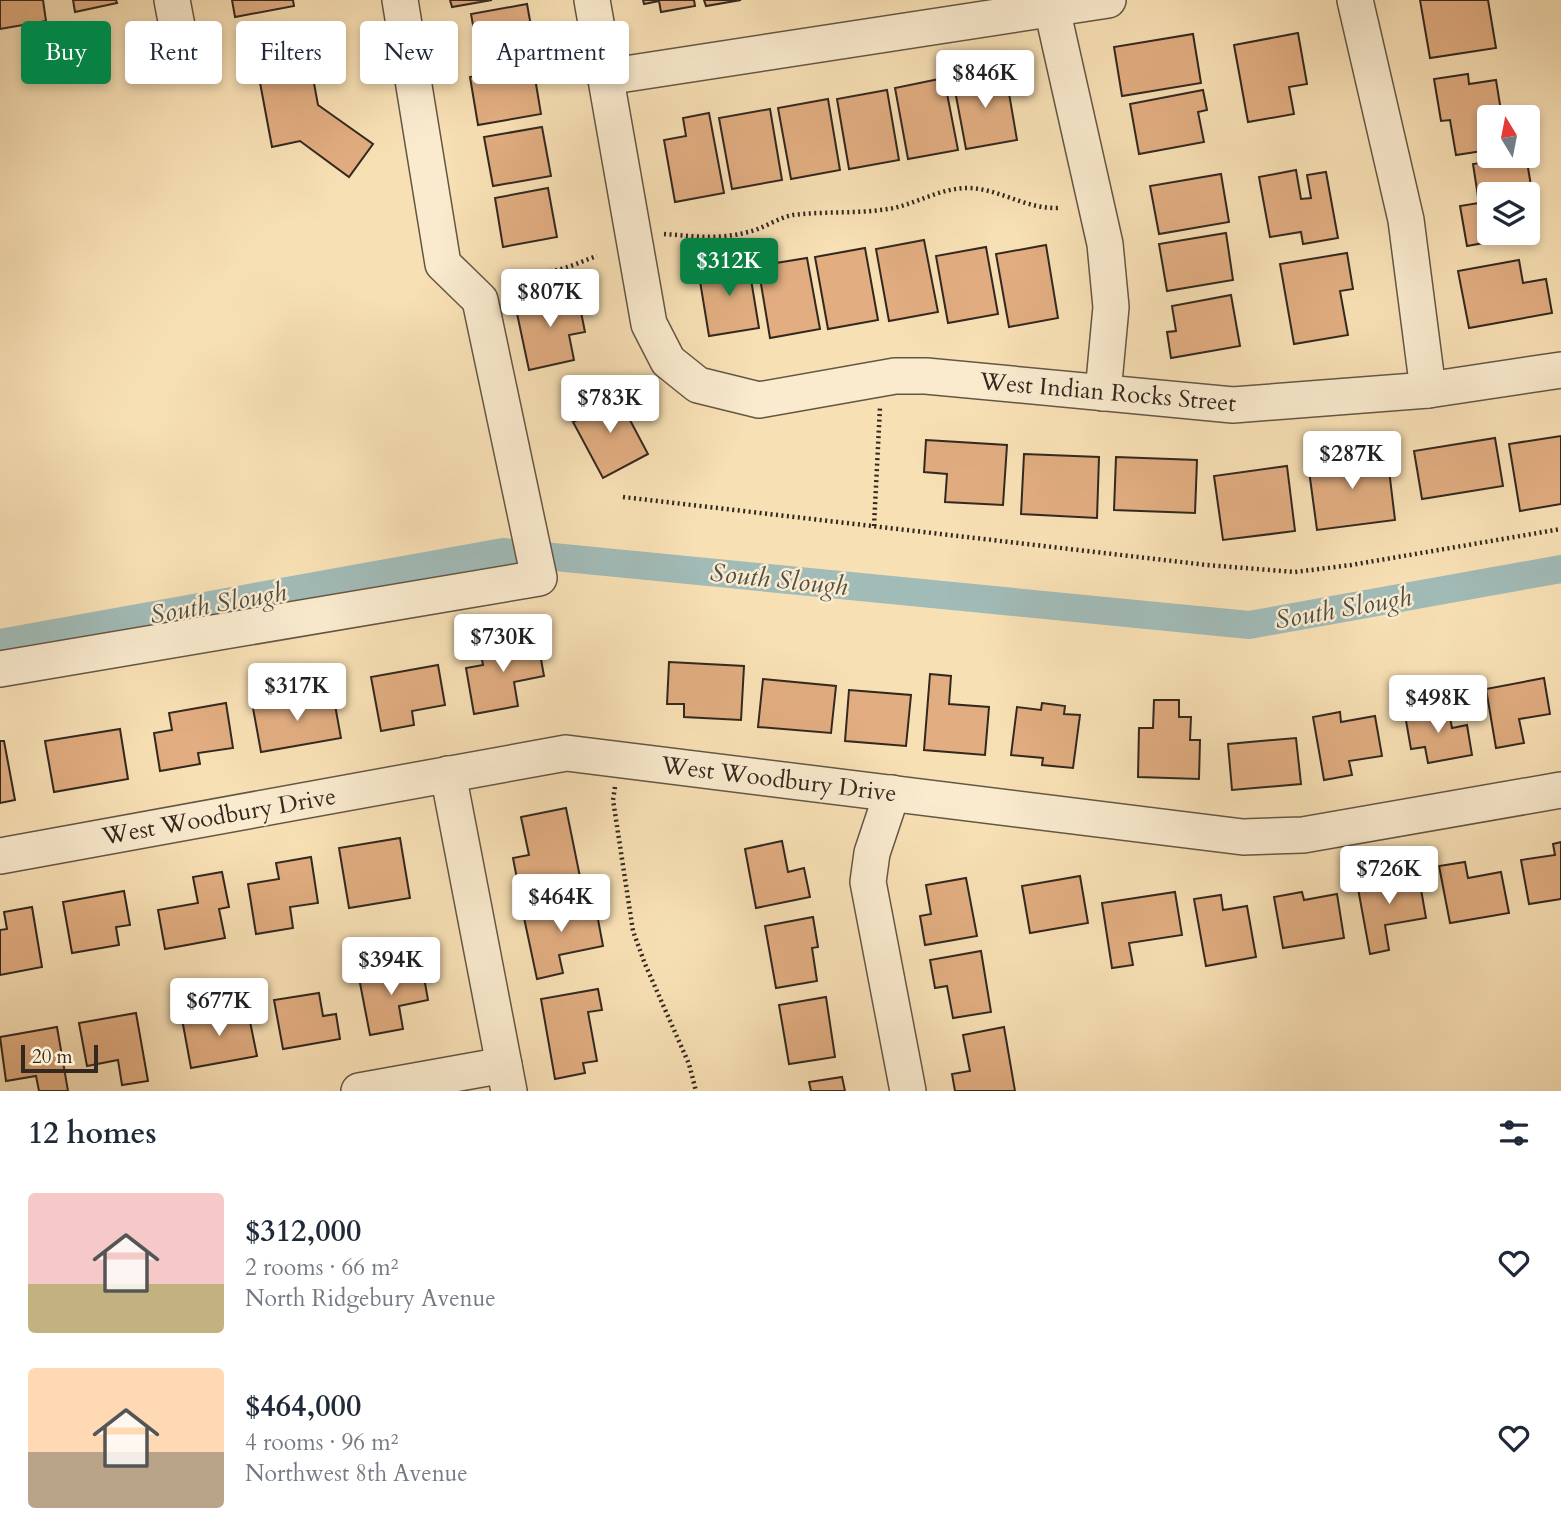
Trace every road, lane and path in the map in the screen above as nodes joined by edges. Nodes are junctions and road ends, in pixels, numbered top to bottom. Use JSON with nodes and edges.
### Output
{"nodes":[{"id":1,"x":172,"y":0,"type":"edge"},
{"id":2,"x":400,"y":0,"type":"edge"},
{"id":3,"x":592,"y":0,"type":"edge"},
{"id":4,"x":1108,"y":0,"type":"edge"},
{"id":5,"x":1355,"y":0,"type":"edge"},
{"id":6,"x":1051,"y":4,"type":"edge"},
{"id":7,"x":176,"y":21,"type":"edge"},
{"id":8,"x":596,"y":21,"type":"edge"},
{"id":9,"x":629,"y":73,"type":"edge"},
{"id":10,"x":607,"y":84,"type":"edge"},
{"id":11,"x":1058,"y":208,"type":"dead end"},
{"id":12,"x":662,"y":233,"type":"dead end"},
{"id":13,"x":597,"y":256,"type":"dead end"},
{"id":14,"x":494,"y":286,"type":"dead end"},
{"id":15,"x":1561,"y":370,"type":"edge"},
{"id":16,"x":879,"y":379,"type":"junction"},
{"id":17,"x":1428,"y":390,"type":"junction"},
{"id":18,"x":1103,"y":393,"type":"junction"},
{"id":19,"x":623,"y":497,"type":"dead end"},
{"id":20,"x":874,"y":526,"type":"junction"},
{"id":21,"x":1561,"y":529,"type":"edge"},
{"id":22,"x":0,"y":669,"type":"edge"},
{"id":23,"x":619,"y":758,"type":"junction"},
{"id":24,"x":448,"y":774,"type":"junction"},
{"id":25,"x":1561,"y":790,"type":"edge"},
{"id":26,"x":892,"y":793,"type":"junction"},
{"id":27,"x":0,"y":856,"type":"edge"},
{"id":28,"x":506,"y":1078,"type":"edge"},
{"id":29,"x":359,"y":1091,"type":"edge"},
{"id":30,"x":696,"y":1091,"type":"edge"},
{"id":31,"x":908,"y":1091,"type":"edge"}],
"edges":[{"from":1,"to":7,"type":"street"},
{"from":2,"to":22,"type":"street"},
{"from":3,"to":8,"type":"street"},
{"from":4,"to":6,"type":"street"},
{"from":5,"to":17,"type":"street"},
{"from":6,"to":9,"type":"street"},
{"from":6,"to":18,"type":"street"},
{"from":10,"to":16,"type":"street","name":"West Indian Rocks Street"},
{"from":11,"to":12,"type":"path"},
{"from":13,"to":14,"type":"path"},
{"from":15,"to":17,"type":"street","name":"West Indian Rocks Street"},
{"from":16,"to":18,"type":"street","name":"West Indian Rocks Street"},
{"from":16,"to":20,"type":"path"},
{"from":17,"to":18,"type":"street","name":"West Indian Rocks Street"},
{"from":19,"to":20,"type":"path"},
{"from":20,"to":21,"type":"path"},
{"from":23,"to":24,"type":"street","name":"West Woodbury Drive"},
{"from":23,"to":26,"type":"street","name":"West Woodbury Drive"},
{"from":23,"to":30,"type":"path"},
{"from":24,"to":27,"type":"street","name":"West Woodbury Drive"},
{"from":24,"to":28,"type":"street"},
{"from":25,"to":26,"type":"street","name":"West Woodbury Drive"},
{"from":26,"to":31,"type":"street"},
{"from":28,"to":29,"type":"street"}]}
